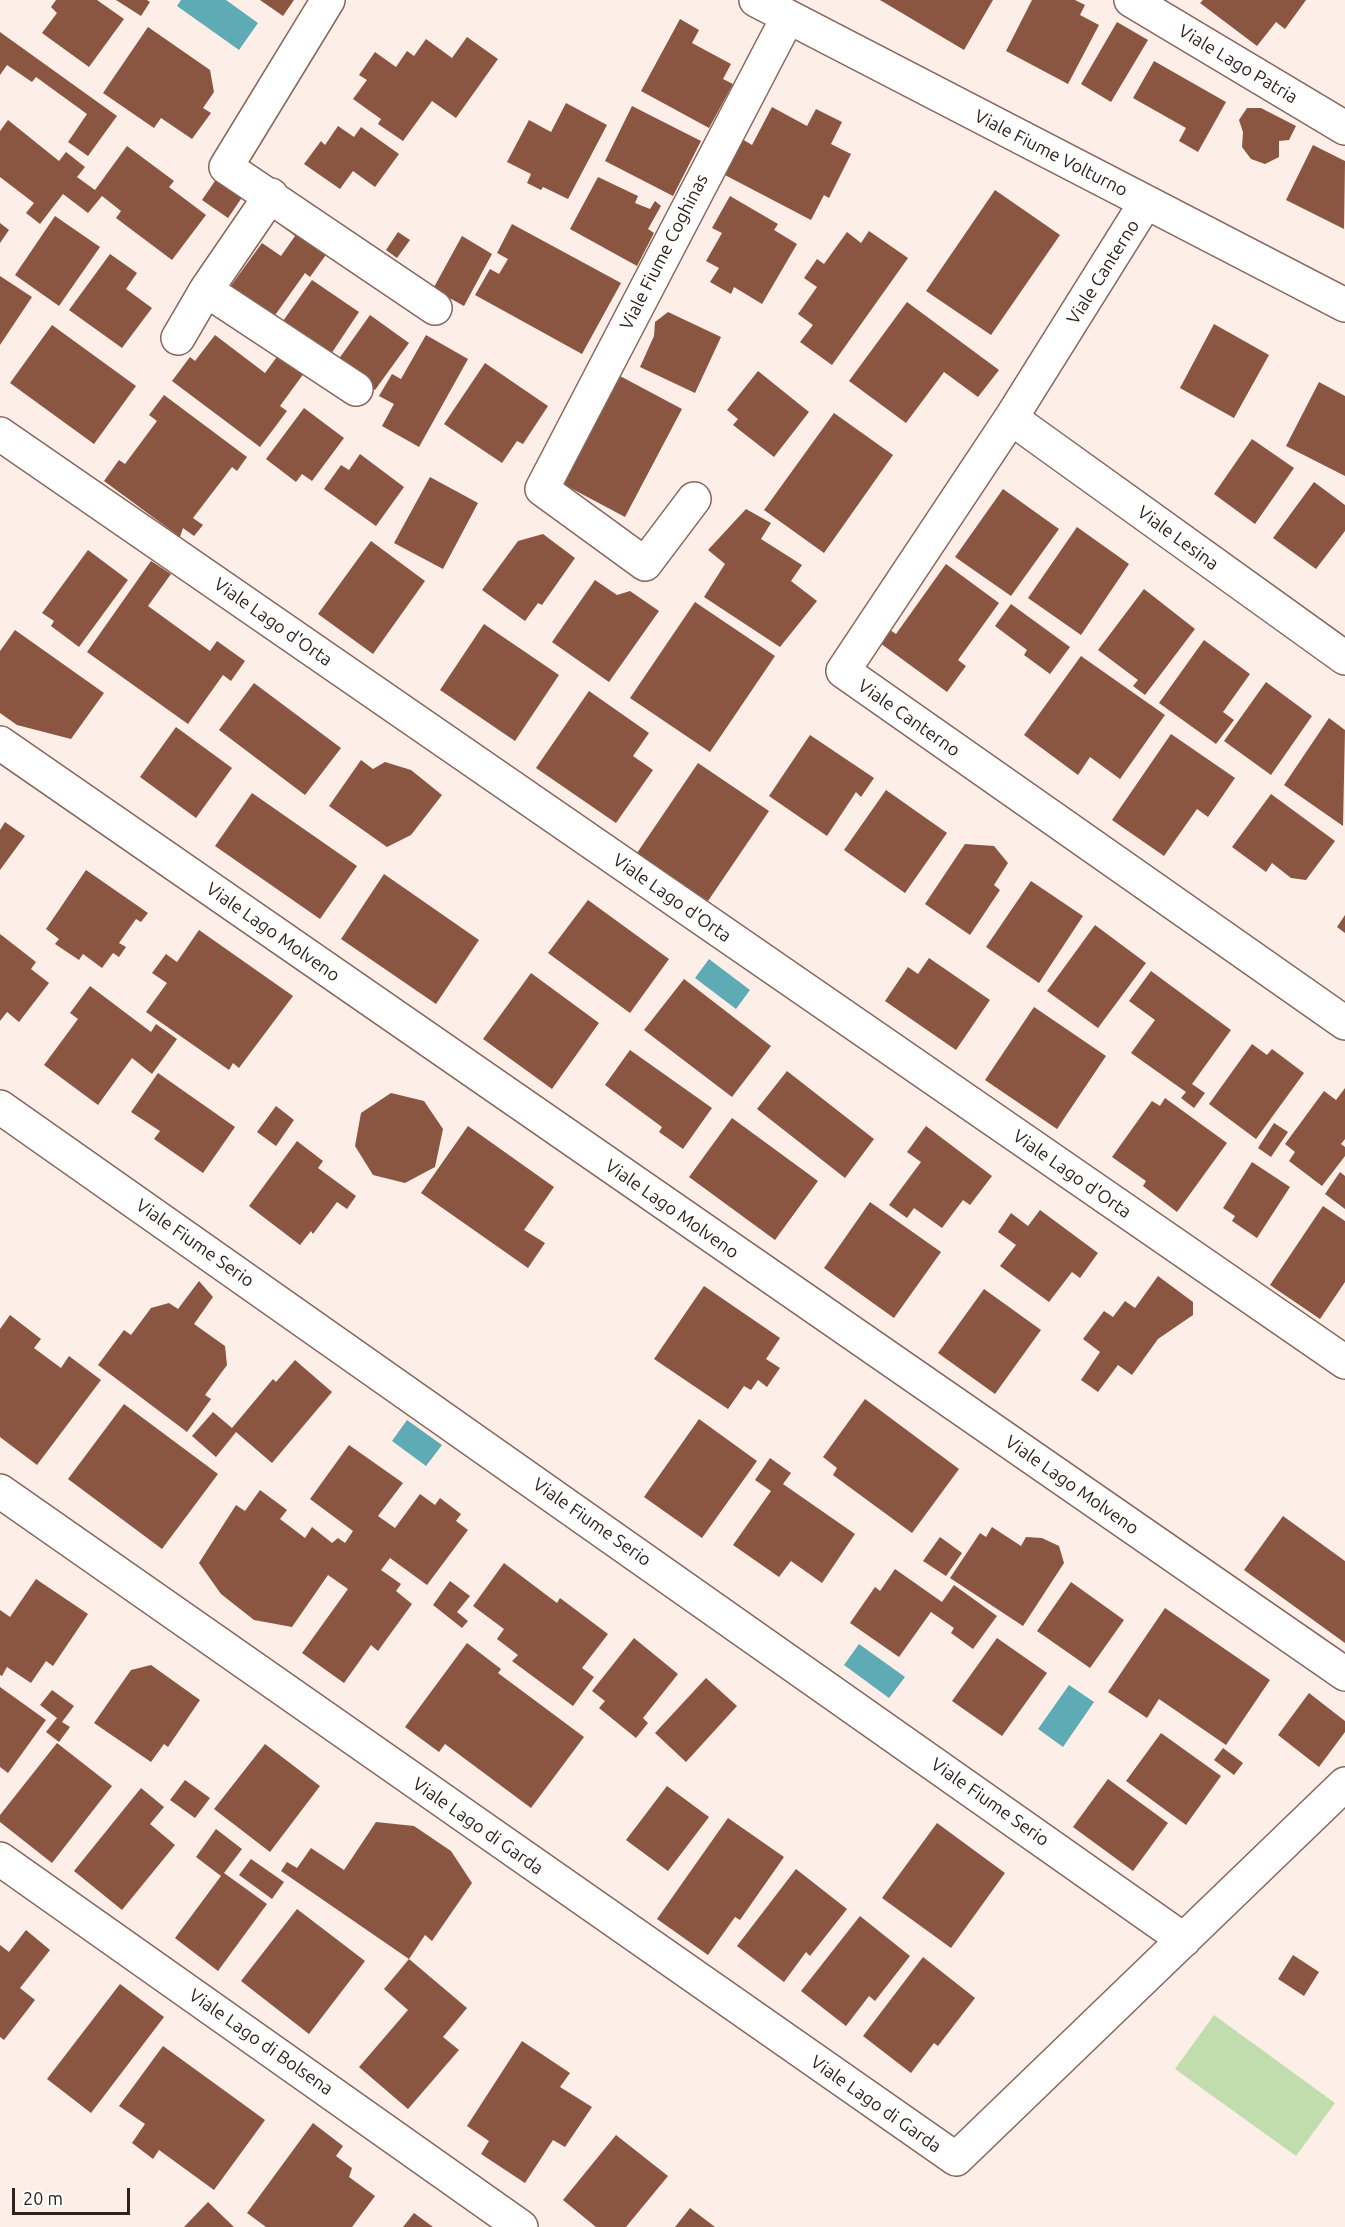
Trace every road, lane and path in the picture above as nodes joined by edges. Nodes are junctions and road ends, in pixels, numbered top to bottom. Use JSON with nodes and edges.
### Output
{"nodes":[{"id":1,"x":328,"y":0,"type":"edge"},
{"id":2,"x":756,"y":0,"type":"edge"},
{"id":3,"x":1131,"y":0,"type":"edge"},
{"id":4,"x":788,"y":16,"type":"junction"},
{"id":5,"x":1345,"y":129,"type":"edge"},
{"id":6,"x":271,"y":195,"type":"junction"},
{"id":7,"x":1146,"y":202,"type":"junction"},
{"id":8,"x":206,"y":290,"type":"junction"},
{"id":9,"x":1345,"y":305,"type":"edge"},
{"id":10,"x":435,"y":308,"type":"dead end"},
{"id":11,"x":178,"y":338,"type":"dead end"},
{"id":12,"x":356,"y":389,"type":"dead end"},
{"id":13,"x":1011,"y":418,"type":"junction"},
{"id":14,"x":0,"y":434,"type":"edge"},
{"id":15,"x":694,"y":499,"type":"dead end"},
{"id":16,"x":1345,"y":658,"type":"edge"},
{"id":17,"x":0,"y":743,"type":"edge"},
{"id":18,"x":1345,"y":1023,"type":"edge"},
{"id":19,"x":0,"y":1107,"type":"edge"},
{"id":20,"x":1345,"y":1362,"type":"edge"},
{"id":21,"x":0,"y":1491,"type":"edge"},
{"id":22,"x":1345,"y":1674,"type":"edge"},
{"id":23,"x":1345,"y":1784,"type":"edge"},
{"id":24,"x":0,"y":1858,"type":"edge"},
{"id":25,"x":1184,"y":1940,"type":"junction"},
{"id":26,"x":521,"y":2227,"type":"edge"}],
"edges":[{"from":1,"to":6,"type":"street"},
{"from":2,"to":4,"type":"street","name":"Viale Fiume Volturno"},
{"from":3,"to":5,"type":"street","name":"Viale Lago Patria"},
{"from":4,"to":7,"type":"street","name":"Viale Fiume Volturno"},
{"from":4,"to":15,"type":"street","name":"Viale Fiume Coghinas"},
{"from":6,"to":8,"type":"street"},
{"from":6,"to":10,"type":"street"},
{"from":7,"to":9,"type":"street","name":"Viale Fiume Volturno"},
{"from":7,"to":13,"type":"street","name":"Viale Canterno"},
{"from":8,"to":11,"type":"street"},
{"from":8,"to":12,"type":"street"},
{"from":13,"to":16,"type":"street","name":"Viale Lesina"},
{"from":13,"to":18,"type":"street","name":"Viale Canterno"},
{"from":14,"to":20,"type":"street","name":"Viale Lago d'Orta"},
{"from":17,"to":22,"type":"street","name":"Viale Lago Molveno"},
{"from":19,"to":25,"type":"street","name":"Viale Fiume Serio"},
{"from":21,"to":25,"type":"street","name":"Viale Lago di Garda"},
{"from":23,"to":25,"type":"street"},
{"from":24,"to":26,"type":"street","name":"Viale Lago di Bolsena"}]}
